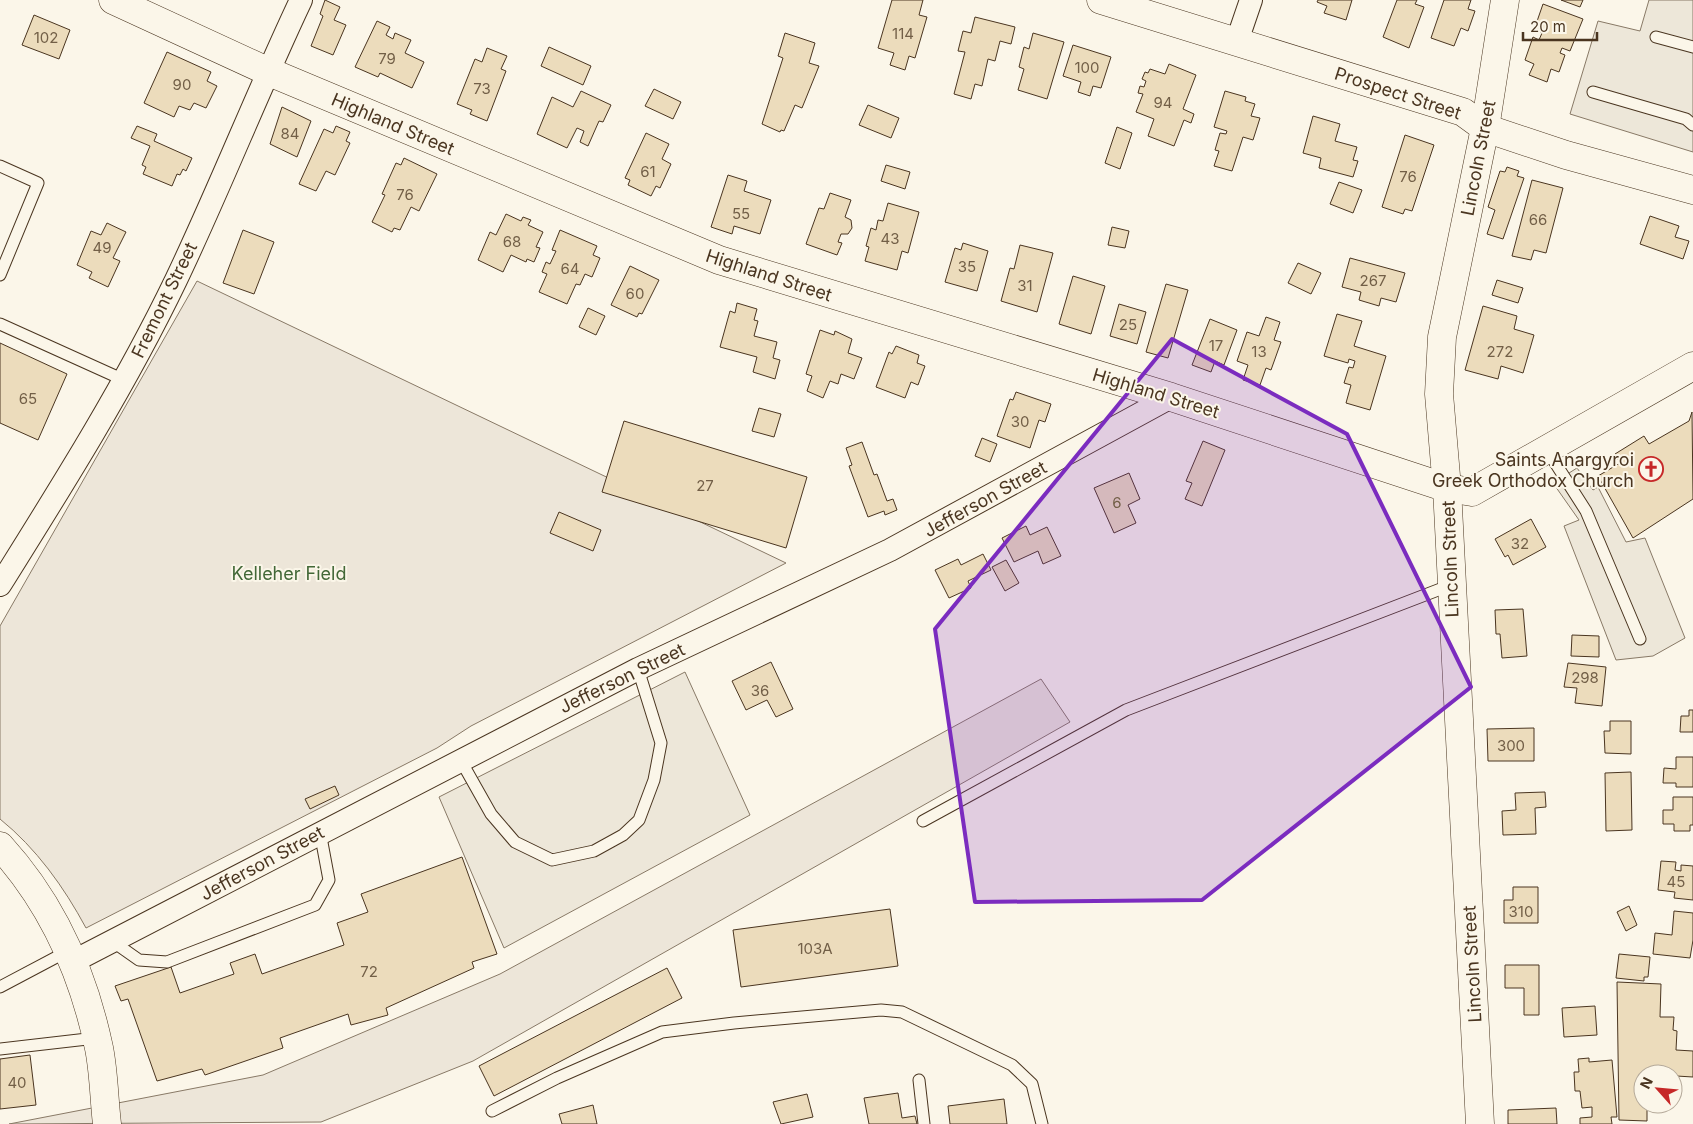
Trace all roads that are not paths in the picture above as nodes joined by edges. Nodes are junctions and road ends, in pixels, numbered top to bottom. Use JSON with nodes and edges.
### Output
{"nodes":[{"id":1,"x":113,"y":0,"type":"edge"},
{"id":2,"x":301,"y":0,"type":"edge"},
{"id":3,"x":1102,"y":0,"type":"edge"},
{"id":4,"x":1251,"y":0,"type":"edge"},
{"id":5,"x":1505,"y":0,"type":"edge"},
{"id":6,"x":1656,"y":37,"type":"dead end"},
{"id":7,"x":1237,"y":41,"type":"junction"},
{"id":8,"x":1693,"y":47,"type":"edge"},
{"id":9,"x":267,"y":71,"type":"junction"},
{"id":10,"x":1593,"y":92,"type":"dead end"},
{"id":11,"x":1693,"y":125,"type":"edge"},
{"id":12,"x":1485,"y":128,"type":"junction"},
{"id":13,"x":0,"y":166,"type":"edge"},
{"id":14,"x":1693,"y":190,"type":"edge"},
{"id":15,"x":0,"y":275,"type":"edge"},
{"id":16,"x":0,"y":324,"type":"edge"},
{"id":17,"x":1693,"y":366,"type":"edge"},
{"id":18,"x":124,"y":380,"type":"junction"},
{"id":19,"x":1171,"y":397,"type":"junction"},
{"id":20,"x":1547,"y":450,"type":"junction"},
{"id":21,"x":1447,"y":488,"type":"junction"},
{"id":22,"x":0,"y":585,"type":"edge"},
{"id":23,"x":1451,"y":585,"type":"junction"},
{"id":24,"x":1640,"y":639,"type":"dead end"},
{"id":25,"x":638,"y":669,"type":"junction"},
{"id":26,"x":460,"y":759,"type":"junction"},
{"id":27,"x":923,"y":822,"type":"dead end"},
{"id":28,"x":320,"y":832,"type":"junction"},
{"id":29,"x":0,"y":846,"type":"edge"},
{"id":30,"x":112,"y":941,"type":"junction"},
{"id":31,"x":71,"y":956,"type":"junction"},
{"id":32,"x":0,"y":987,"type":"edge"},
{"id":33,"x":96,"y":1038,"type":"junction"},
{"id":34,"x":0,"y":1049,"type":"edge"},
{"id":35,"x":919,"y":1080,"type":"dead end"},
{"id":36,"x":492,"y":1111,"type":"dead end"},
{"id":37,"x":107,"y":1124,"type":"edge"},
{"id":38,"x":924,"y":1124,"type":"edge"},
{"id":39,"x":1042,"y":1124,"type":"edge"},
{"id":40,"x":1480,"y":1124,"type":"edge"}],
"edges":[{"from":1,"to":9,"type":"main road","name":"Highland Street"},
{"from":2,"to":9,"type":"street","name":"Fremont Street"},
{"from":3,"to":7,"type":"main road","name":"Prospect Street"},
{"from":4,"to":7,"type":"street"},
{"from":5,"to":12,"type":"main road","name":"Lincoln Street"},
{"from":6,"to":8,"type":"lane"},
{"from":7,"to":12,"type":"main road","name":"Prospect Street"},
{"from":9,"to":18,"type":"street","name":"Fremont Street"},
{"from":9,"to":19,"type":"main road","name":"Highland Street"},
{"from":10,"to":11,"type":"lane"},
{"from":12,"to":14,"type":"main road","name":"Prospect Street"},
{"from":12,"to":21,"type":"main road","name":"Lincoln Street"},
{"from":13,"to":15,"type":"lane"},
{"from":16,"to":18,"type":"lane"},
{"from":17,"to":20,"type":"main road","name":"Highland Street"},
{"from":18,"to":22,"type":"street","name":"Fremont Street"},
{"from":19,"to":21,"type":"main road","name":"Highland Street"},
{"from":19,"to":25,"type":"street","name":"Jefferson Street"},
{"from":20,"to":21,"type":"main road","name":"Highland Street"},
{"from":20,"to":24,"type":"lane"},
{"from":21,"to":23,"type":"main road","name":"Lincoln Street"},
{"from":23,"to":27,"type":"lane"},
{"from":23,"to":40,"type":"main road","name":"Lincoln Street"},
{"from":25,"to":26,"type":"street","name":"Jefferson Street"},
{"from":25,"to":26,"type":"lane"},
{"from":26,"to":28,"type":"street","name":"Jefferson Street"},
{"from":28,"to":30,"type":"street","name":"Jefferson Street"},
{"from":28,"to":30,"type":"lane"},
{"from":29,"to":31,"type":"main road"},
{"from":30,"to":31,"type":"street","name":"Jefferson Street"},
{"from":31,"to":32,"type":"lane"},
{"from":31,"to":33,"type":"main road"},
{"from":33,"to":34,"type":"lane"},
{"from":33,"to":37,"type":"main road"},
{"from":35,"to":38,"type":"lane"},
{"from":36,"to":39,"type":"lane"}]}
